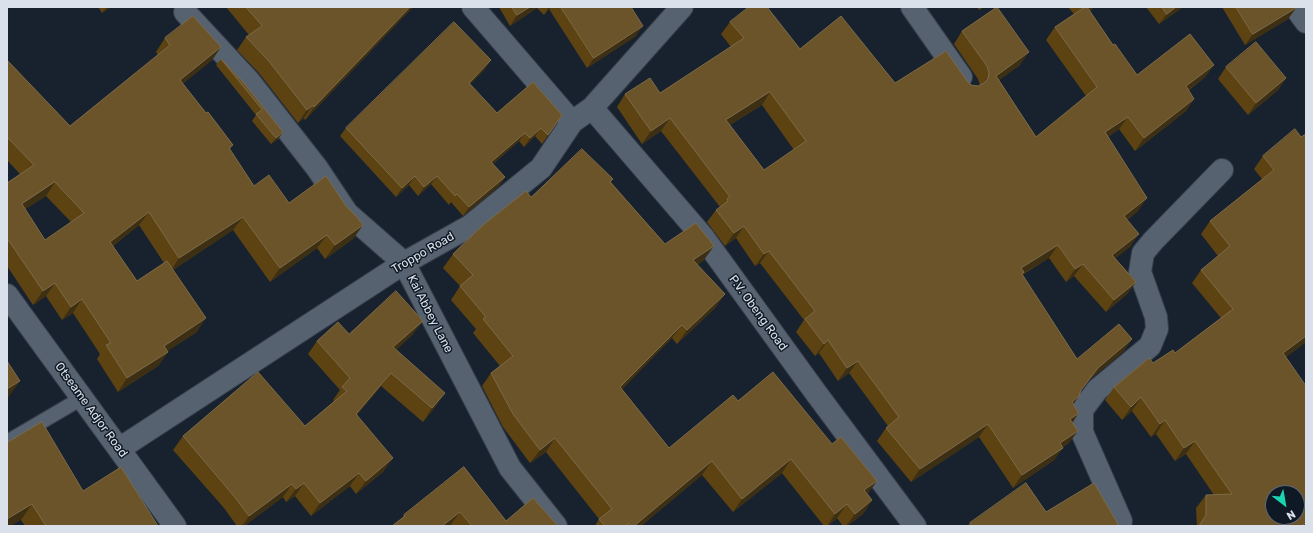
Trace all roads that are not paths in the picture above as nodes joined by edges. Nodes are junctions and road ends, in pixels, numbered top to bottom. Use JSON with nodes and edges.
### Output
{"nodes":[{"id":1,"x":473,"y":7,"type":"edge"},
{"id":2,"x":682,"y":7,"type":"edge"},
{"id":3,"x":912,"y":7,"type":"edge"},
{"id":4,"x":1295,"y":7,"type":"edge"},
{"id":5,"x":185,"y":12,"type":"dead end"},
{"id":6,"x":1306,"y":22,"type":"edge"},
{"id":7,"x":968,"y":86,"type":"edge"},
{"id":8,"x":592,"y":108,"type":"junction"},
{"id":9,"x":572,"y":122,"type":"junction"},
{"id":10,"x":1222,"y":170,"type":"dead end"},
{"id":11,"x":404,"y":262,"type":"junction"},
{"id":12,"x":7,"y":295,"type":"edge"},
{"id":13,"x":82,"y":398,"type":"junction"},
{"id":14,"x":7,"y":442,"type":"edge"},
{"id":15,"x":119,"y":449,"type":"junction"},
{"id":16,"x":175,"y":526,"type":"edge"},
{"id":17,"x":556,"y":526,"type":"edge"},
{"id":18,"x":915,"y":526,"type":"edge"},
{"id":19,"x":1120,"y":526,"type":"edge"}],
"edges":[{"from":1,"to":9,"type":"street"},
{"from":2,"to":8,"type":"street","name":"Troppo Road"},
{"from":3,"to":7,"type":"street"},
{"from":4,"to":6,"type":"street"},
{"from":5,"to":11,"type":"street","name":"Kai Abbey Lane"},
{"from":8,"to":9,"type":"street","name":"Troppo Road"},
{"from":8,"to":18,"type":"street","name":"P.V. Obeng Road"},
{"from":9,"to":11,"type":"street","name":"Troppo Road"},
{"from":10,"to":19,"type":"street"},
{"from":11,"to":15,"type":"street","name":"Troppo Road"},
{"from":11,"to":17,"type":"street","name":"Kai Abbey Lane"},
{"from":12,"to":13,"type":"street","name":"Otseame Adjor Road"},
{"from":13,"to":14,"type":"lane"},
{"from":13,"to":15,"type":"street","name":"Otseame Adjor Road"},
{"from":15,"to":16,"type":"street","name":"Otseame Adjor Road"}]}
